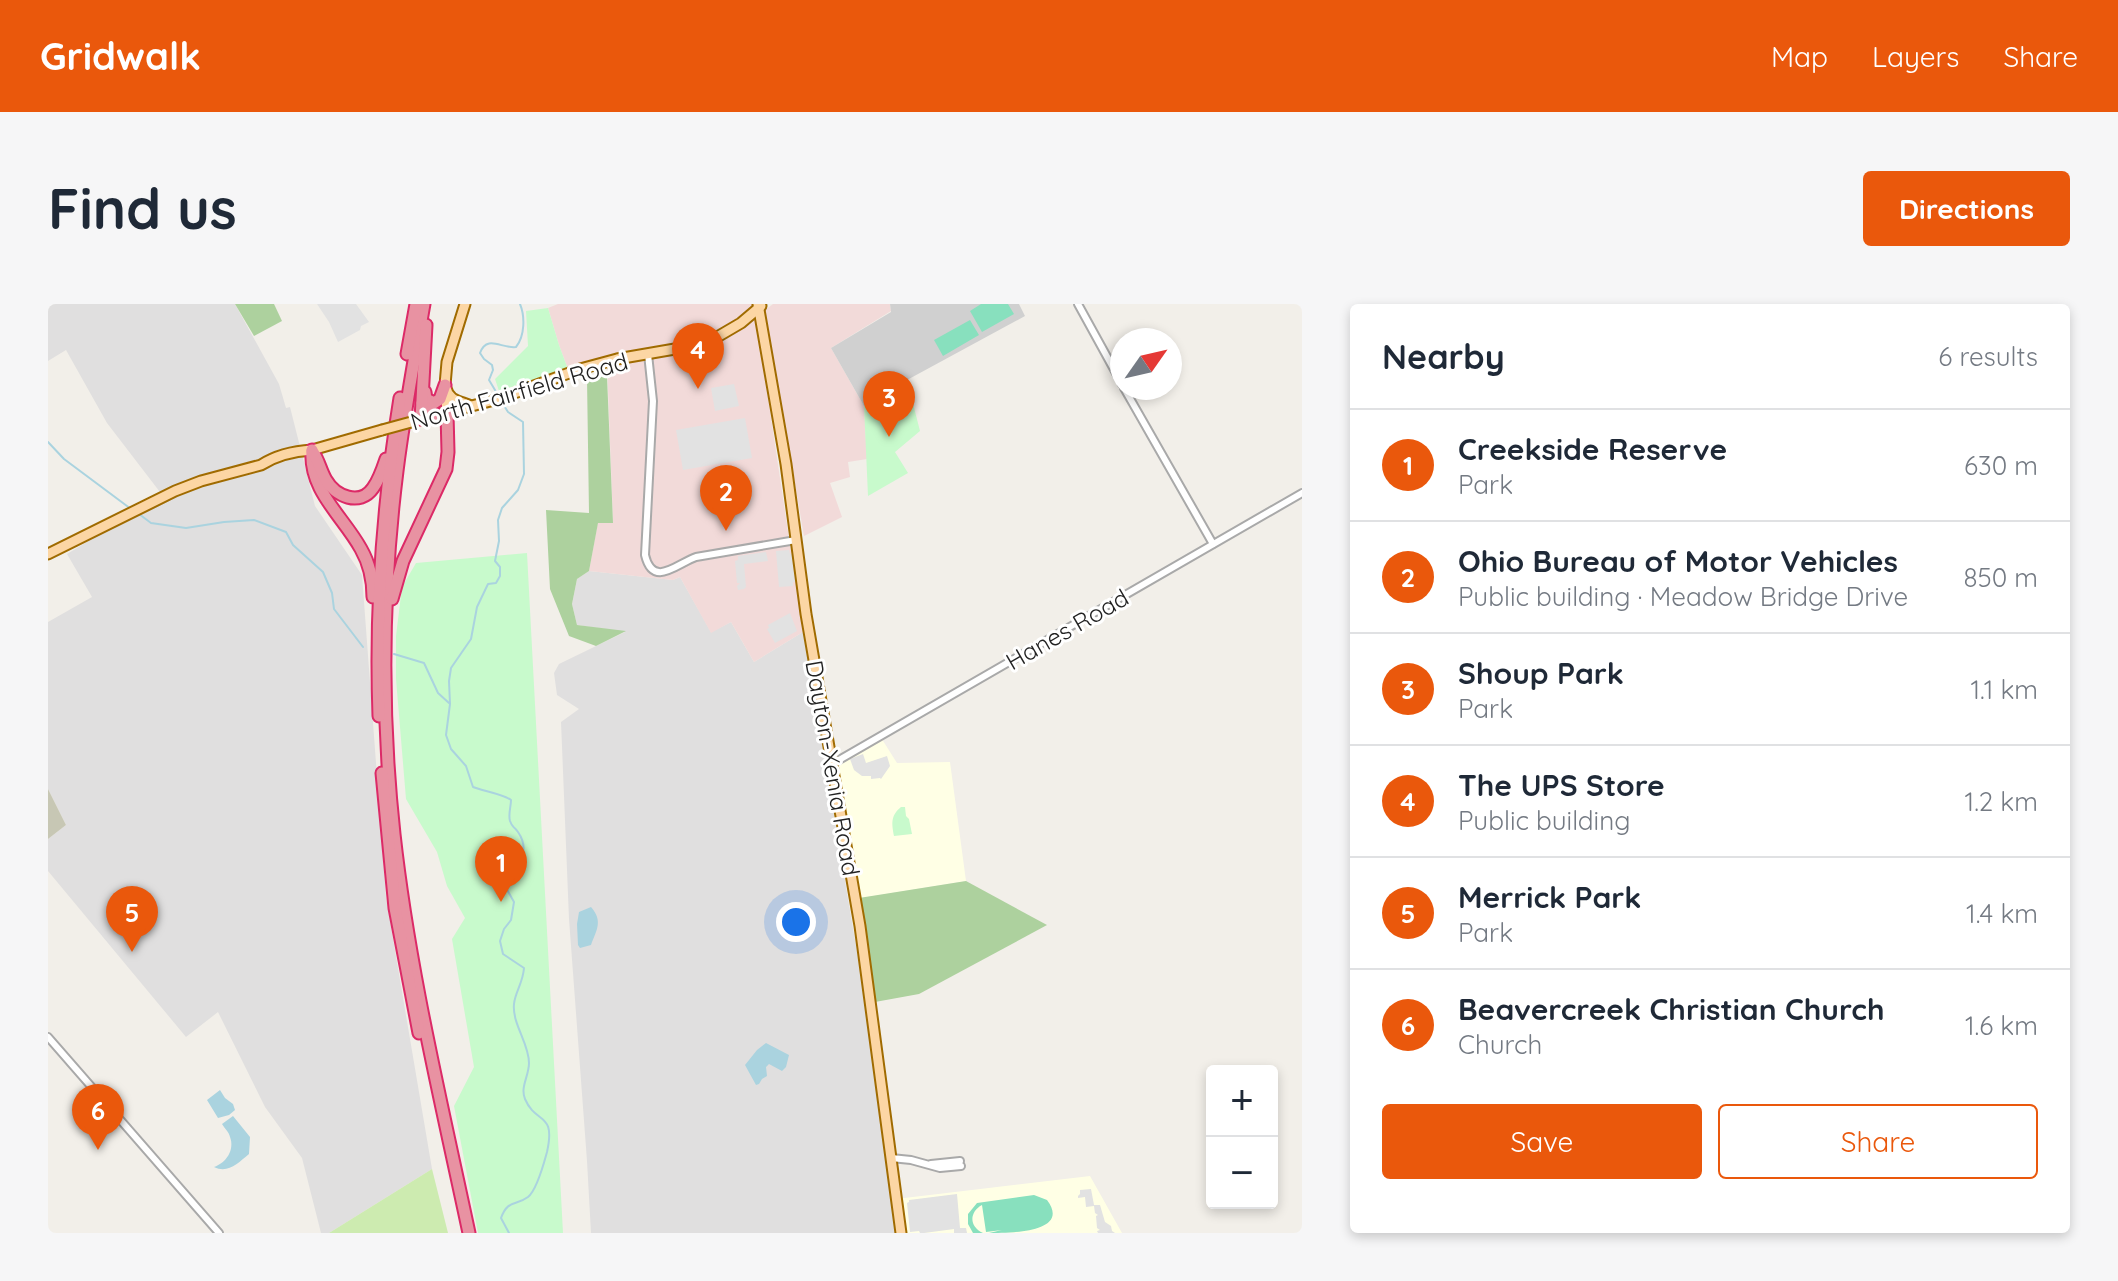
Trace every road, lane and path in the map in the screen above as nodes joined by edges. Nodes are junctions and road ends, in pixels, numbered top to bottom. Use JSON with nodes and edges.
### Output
{"nodes":[{"id":1,"x":416,"y":304,"type":"edge"},
{"id":2,"x":426,"y":304,"type":"edge"},
{"id":3,"x":465,"y":304,"type":"edge"},
{"id":4,"x":1078,"y":304,"type":"edge"},
{"id":5,"x":760,"y":305,"type":"edge"},
{"id":6,"x":738,"y":325,"type":"junction"},
{"id":7,"x":763,"y":335,"type":"junction"},
{"id":8,"x":648,"y":354,"type":"junction"},
{"id":9,"x":1110,"y":362,"type":"edge"},
{"id":10,"x":423,"y":368,"type":"junction"},
{"id":11,"x":445,"y":385,"type":"junction"},
{"id":12,"x":1131,"y":400,"type":"edge"},
{"id":13,"x":422,"y":403,"type":"junction"},
{"id":14,"x":478,"y":405,"type":"junction"},
{"id":15,"x":397,"y":414,"type":"junction"},
{"id":16,"x":442,"y":414,"type":"junction"},
{"id":17,"x":418,"y":420,"type":"junction"},
{"id":18,"x":312,"y":450,"type":"junction"},
{"id":19,"x":1302,"y":493,"type":"edge"},
{"id":20,"x":798,"y":540,"type":"junction"},
{"id":21,"x":1213,"y":544,"type":"junction"},
{"id":22,"x":48,"y":554,"type":"edge"},
{"id":23,"x":386,"y":647,"type":"junction"},
{"id":24,"x":378,"y":691,"type":"junction"},
{"id":25,"x":832,"y":764,"type":"junction"},
{"id":26,"x":48,"y":1037,"type":"edge"},
{"id":27,"x":891,"y":1158,"type":"junction"},
{"id":28,"x":961,"y":1164,"type":"dead end"},
{"id":29,"x":219,"y":1233,"type":"edge"},
{"id":30,"x":461,"y":1233,"type":"edge"},
{"id":31,"x":469,"y":1233,"type":"edge"},
{"id":32,"x":901,"y":1233,"type":"edge"}],
"edges":[{"from":1,"to":15,"type":"highway"},
{"from":2,"to":10,"type":"highway"},
{"from":2,"to":23,"type":"highway"},
{"from":3,"to":11,"type":"main road"},
{"from":4,"to":9,"type":"street"},
{"from":5,"to":6,"type":"main road","name":"North Fairfield Road"},
{"from":5,"to":7,"type":"main road","name":"Dayton-Xenia Road"},
{"from":6,"to":7,"type":"main road"},
{"from":6,"to":8,"type":"main road","name":"North Fairfield Road"},
{"from":7,"to":20,"type":"main road","name":"Dayton-Xenia Road"},
{"from":8,"to":14,"type":"main road","name":"North Fairfield Road"},
{"from":8,"to":20,"type":"street"},
{"from":10,"to":11,"type":"highway"},
{"from":10,"to":13,"type":"highway"},
{"from":11,"to":14,"type":"main road"},
{"from":11,"to":16,"type":"main road"},
{"from":12,"to":21,"type":"street"},
{"from":13,"to":16,"type":"highway"},
{"from":13,"to":17,"type":"highway"},
{"from":14,"to":16,"type":"main road","name":"North Fairfield Road"},
{"from":15,"to":18,"type":"highway"},
{"from":15,"to":24,"type":"highway"},
{"from":16,"to":17,"type":"main road","name":"North Fairfield Road"},
{"from":16,"to":23,"type":"highway"},
{"from":17,"to":18,"type":"main road","name":"North Fairfield Road","bridge":true},
{"from":18,"to":22,"type":"main road","name":"North Fairfield Road"},
{"from":18,"to":24,"type":"highway"},
{"from":19,"to":21,"type":"street","name":"Hanes Road"},
{"from":20,"to":25,"type":"main road","name":"Dayton-Xenia Road"},
{"from":21,"to":25,"type":"street","name":"Hanes Road"},
{"from":23,"to":31,"type":"highway"},
{"from":24,"to":30,"type":"highway"},
{"from":25,"to":27,"type":"main road","name":"Dayton-Xenia Road"},
{"from":26,"to":29,"type":"street"},
{"from":27,"to":28,"type":"street"},
{"from":27,"to":32,"type":"main road","name":"Dayton-Xenia Road"}]}
